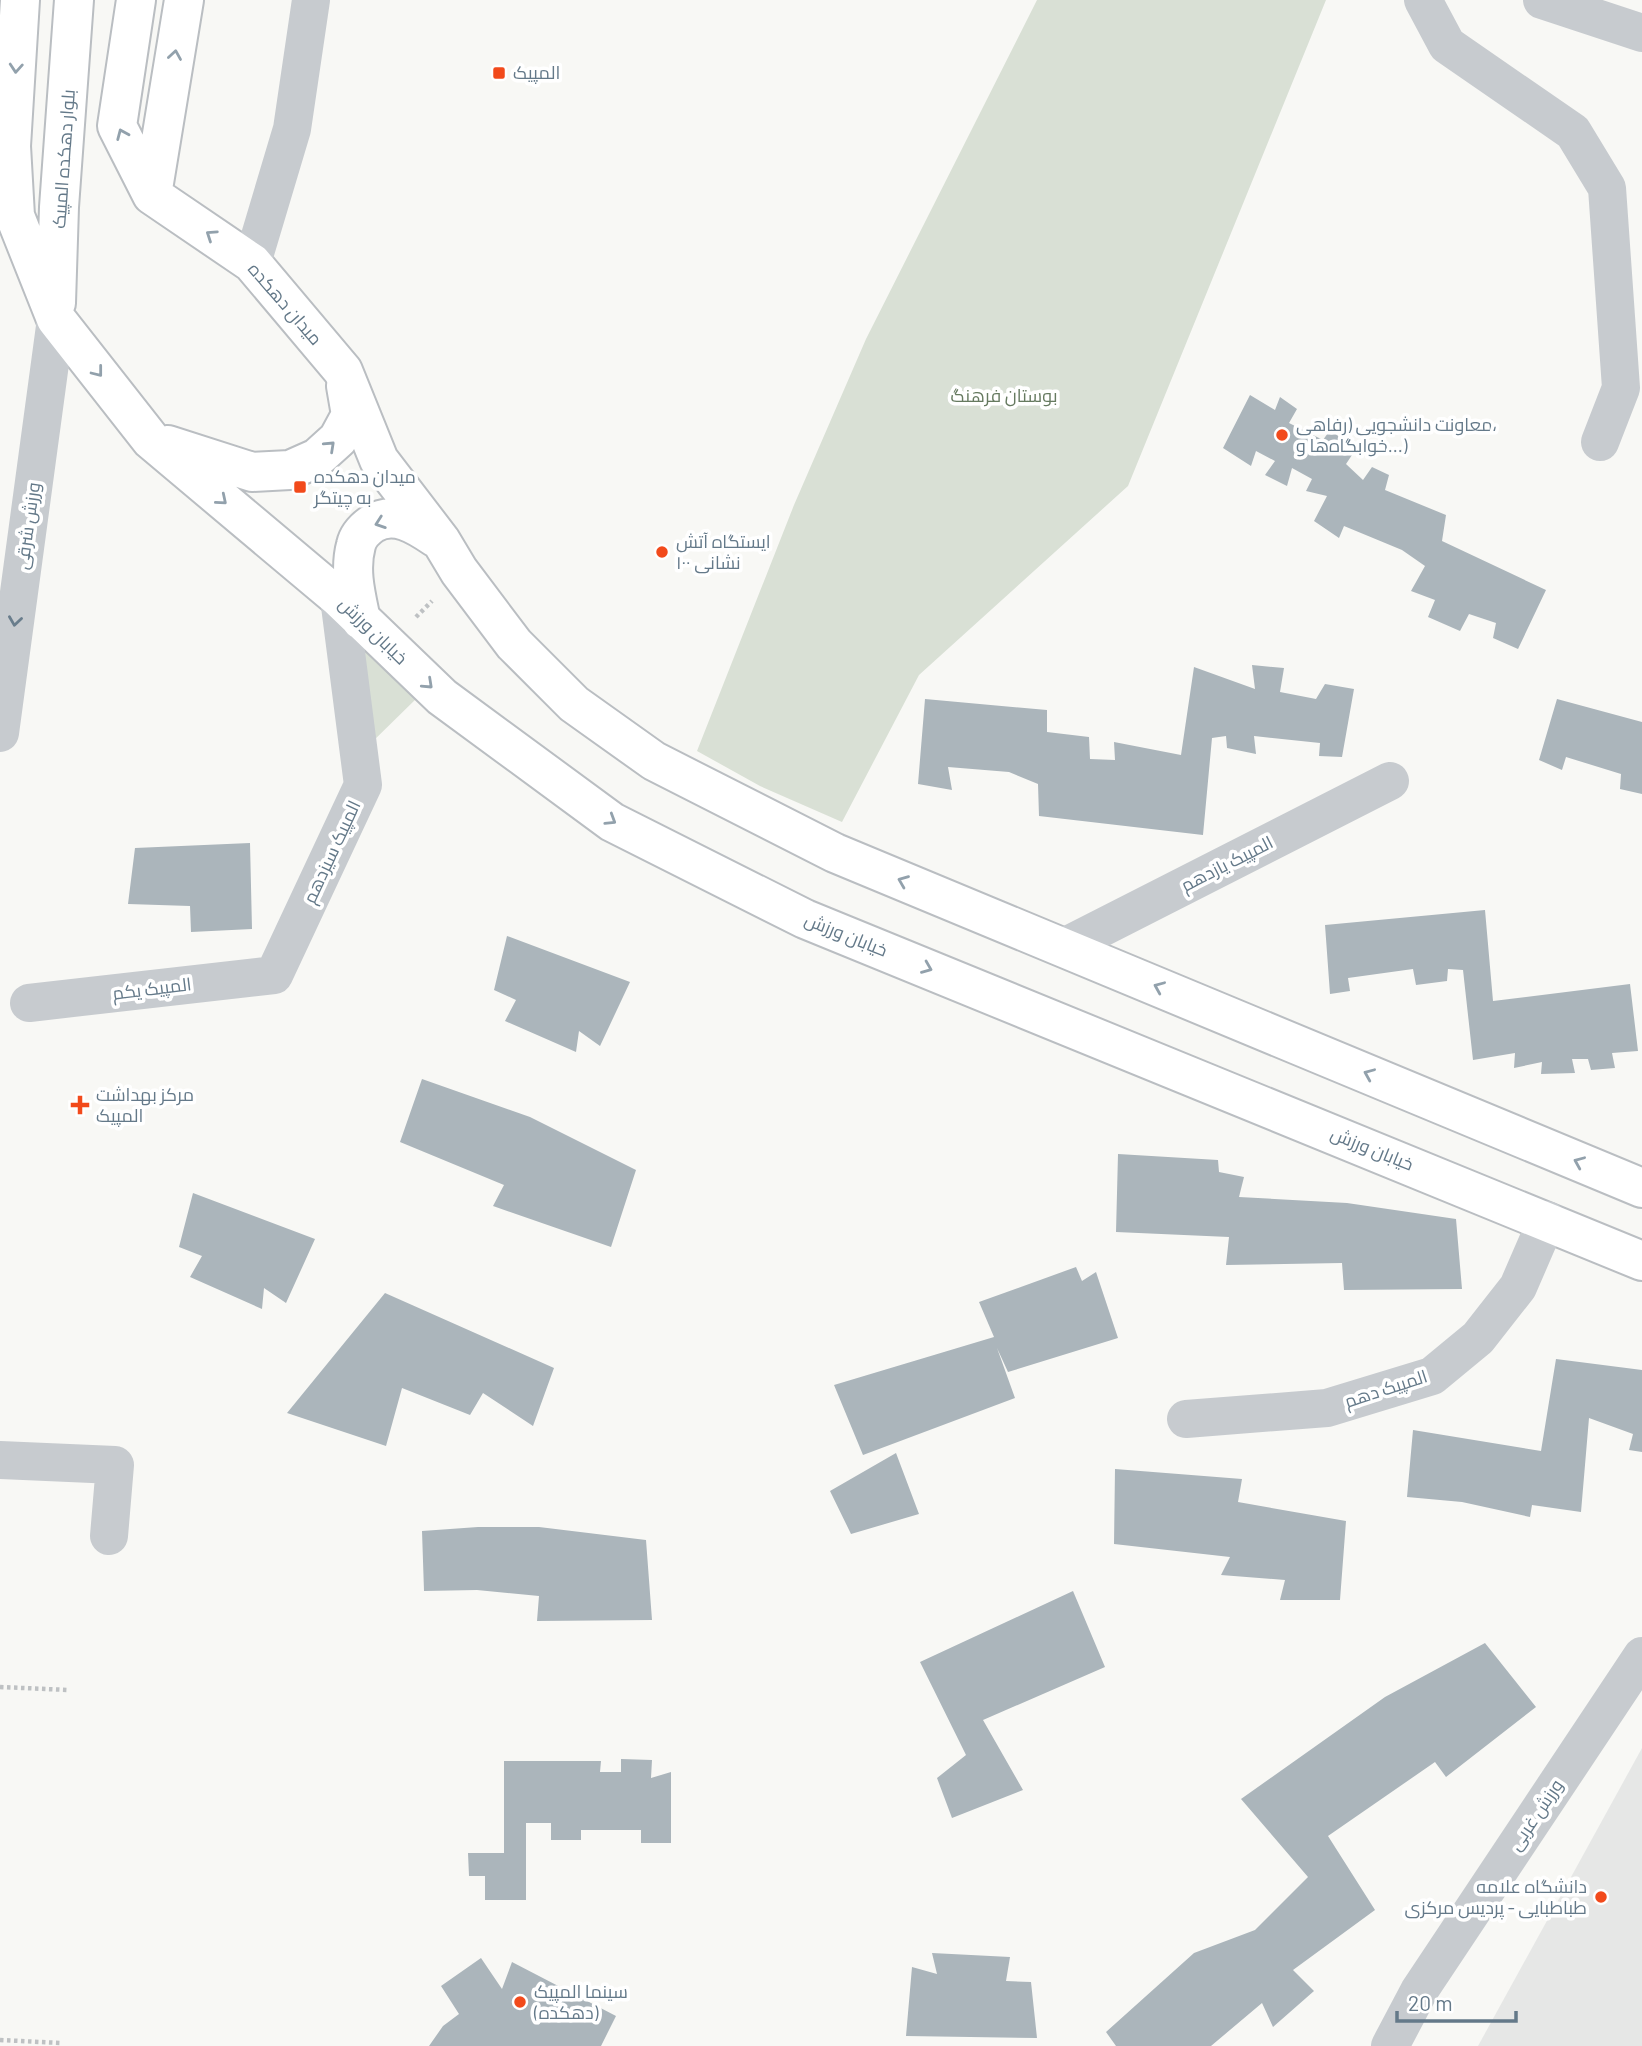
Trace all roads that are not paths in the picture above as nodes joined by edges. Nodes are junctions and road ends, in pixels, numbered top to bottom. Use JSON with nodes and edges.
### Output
{"nodes":[{"id":1,"x":20,"y":0,"type":"edge"},
{"id":2,"x":74,"y":0,"type":"edge"},
{"id":3,"x":136,"y":0,"type":"edge"},
{"id":4,"x":184,"y":0,"type":"edge"},
{"id":5,"x":311,"y":0,"type":"edge"},
{"id":6,"x":1423,"y":0,"type":"edge"},
{"id":7,"x":1542,"y":0,"type":"edge"},
{"id":8,"x":1642,"y":33,"type":"edge"},
{"id":9,"x":152,"y":195,"type":"junction"},
{"id":10,"x":252,"y":263,"type":"junction"},
{"id":11,"x":56,"y":319,"type":"junction"},
{"id":12,"x":343,"y":371,"type":"junction"},
{"id":13,"x":151,"y":440,"type":"junction"},
{"id":14,"x":1601,"y":442,"type":"dead end"},
{"id":15,"x":27,"y":529,"type":"junction"},
{"id":16,"x":441,"y":541,"type":"junction"},
{"id":17,"x":0,"y":572,"type":"edge"},
{"id":18,"x":350,"y":609,"type":"junction"},
{"id":19,"x":0,"y":733,"type":"edge"},
{"id":20,"x":1390,"y":781,"type":"dead end"},
{"id":21,"x":1064,"y":947,"type":"junction"},
{"id":22,"x":274,"y":975,"type":"joint"},
{"id":23,"x":29,"y":1003,"type":"dead end"},
{"id":24,"x":1642,"y":1188,"type":"edge"},
{"id":25,"x":1547,"y":1220,"type":"junction"},
{"id":26,"x":1642,"y":1261,"type":"edge"},
{"id":27,"x":1186,"y":1419,"type":"dead end"},
{"id":28,"x":0,"y":1460,"type":"edge"},
{"id":29,"x":110,"y":1536,"type":"dead end"},
{"id":30,"x":1642,"y":1657,"type":"edge"},
{"id":31,"x":1390,"y":2046,"type":"edge"}],
"edges":[{"from":1,"to":11,"type":"main road","one_way":true},
{"from":2,"to":11,"type":"main road","name":"بلوار دهکده المپیک"},
{"from":9,"to":3,"type":"main road","one_way":true},
{"from":9,"to":4,"type":"main road","one_way":true},
{"from":5,"to":10,"type":"street"},
{"from":6,"to":14,"type":"street"},
{"from":7,"to":8,"type":"street"},
{"from":10,"to":9,"type":"main road","name":"میدان دهکده","one_way":true},
{"from":10,"to":12,"type":"main road","name":"میدان دهکده"},
{"from":11,"to":13,"type":"main road","one_way":true},
{"from":11,"to":15,"type":"street","name":"ورزش شرقی"},
{"from":13,"to":12,"type":"main road","one_way":true},
{"from":12,"to":16,"type":"main road"},
{"from":13,"to":18,"type":"main road","name":"خیابان ورزش","one_way":true},
{"from":15,"to":17,"type":"street"},
{"from":15,"to":19,"type":"street","name":"ورزش شرقی","one_way":true},
{"from":16,"to":18,"type":"main road","one_way":true},
{"from":21,"to":16,"type":"main road","one_way":true},
{"from":18,"to":22,"type":"street","name":"المپیک سیزدهم"},
{"from":18,"to":25,"type":"main road","name":"خیابان ورزش","one_way":true},
{"from":20,"to":21,"type":"street","name":"المپیک یازدهم"},
{"from":24,"to":21,"type":"main road","one_way":true},
{"from":22,"to":23,"type":"street","name":"المپیک یکم"},
{"from":25,"to":26,"type":"main road","name":"خیابان ورزش"},
{"from":25,"to":27,"type":"street","name":"المپیک دهم"},
{"from":28,"to":29,"type":"street"},
{"from":30,"to":31,"type":"street","name":"ورزش غربی"}]}
